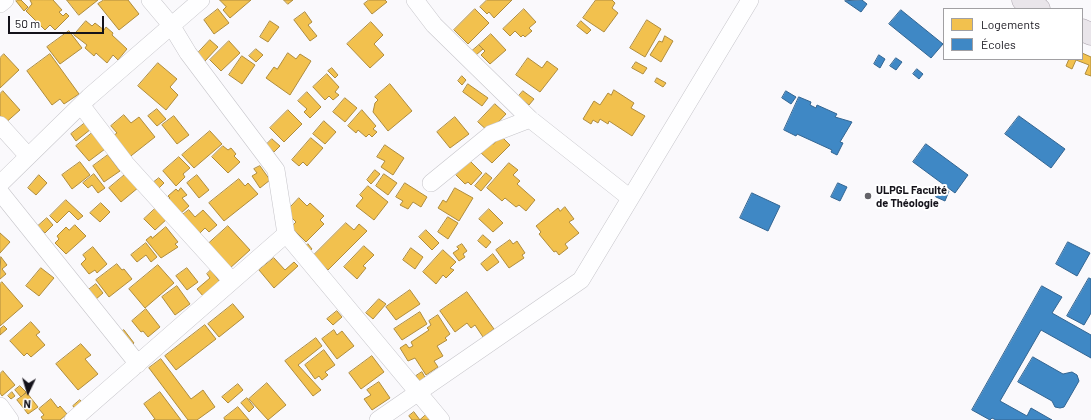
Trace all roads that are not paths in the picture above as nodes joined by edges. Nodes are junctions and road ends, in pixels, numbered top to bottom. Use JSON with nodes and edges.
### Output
{"nodes":[{"id":1,"x":5,"y":0,"type":"edge"},
{"id":2,"x":150,"y":0,"type":"edge"},
{"id":3,"x":201,"y":0,"type":"edge"},
{"id":4,"x":415,"y":0,"type":"edge"},
{"id":5,"x":750,"y":0,"type":"edge"},
{"id":6,"x":1023,"y":0,"type":"edge"},
{"id":7,"x":0,"y":4,"type":"edge"},
{"id":8,"x":1037,"y":8,"type":"edge"},
{"id":9,"x":171,"y":25,"type":"junction"},
{"id":10,"x":81,"y":105,"type":"junction"},
{"id":11,"x":530,"y":119,"type":"junction"},
{"id":12,"x":0,"y":125,"type":"edge"},
{"id":13,"x":28,"y":156,"type":"junction"},
{"id":14,"x":431,"y":183,"type":"dead end"},
{"id":15,"x":0,"y":184,"type":"edge"},
{"id":16,"x":0,"y":192,"type":"edge"},
{"id":17,"x":630,"y":198,"type":"junction"},
{"id":18,"x":286,"y":234,"type":"junction"},
{"id":19,"x":232,"y":281,"type":"junction"},
{"id":20,"x":138,"y":364,"type":"junction"},
{"id":21,"x":418,"y":393,"type":"junction"},
{"id":22,"x":0,"y":406,"type":"edge"},
{"id":23,"x":10,"y":420,"type":"edge"},
{"id":24,"x":73,"y":420,"type":"edge"},
{"id":25,"x":378,"y":420,"type":"edge"},
{"id":26,"x":441,"y":420,"type":"edge"}],
"edges":[{"from":1,"to":7,"type":"street"},
{"from":2,"to":9,"type":"street"},
{"from":3,"to":9,"type":"street"},
{"from":4,"to":11,"type":"street"},
{"from":5,"to":17,"type":"street"},
{"from":6,"to":8,"type":"main road"},
{"from":9,"to":10,"type":"street"},
{"from":9,"to":18,"type":"street"},
{"from":10,"to":13,"type":"street"},
{"from":10,"to":19,"type":"street"},
{"from":11,"to":14,"type":"street"},
{"from":11,"to":17,"type":"street"},
{"from":12,"to":13,"type":"street"},
{"from":13,"to":15,"type":"street"},
{"from":16,"to":20,"type":"street"},
{"from":17,"to":21,"type":"street"},
{"from":18,"to":19,"type":"street"},
{"from":18,"to":21,"type":"street"},
{"from":19,"to":20,"type":"street"},
{"from":20,"to":24,"type":"street"},
{"from":21,"to":25,"type":"street"},
{"from":21,"to":26,"type":"street"},
{"from":22,"to":23,"type":"street"}]}
